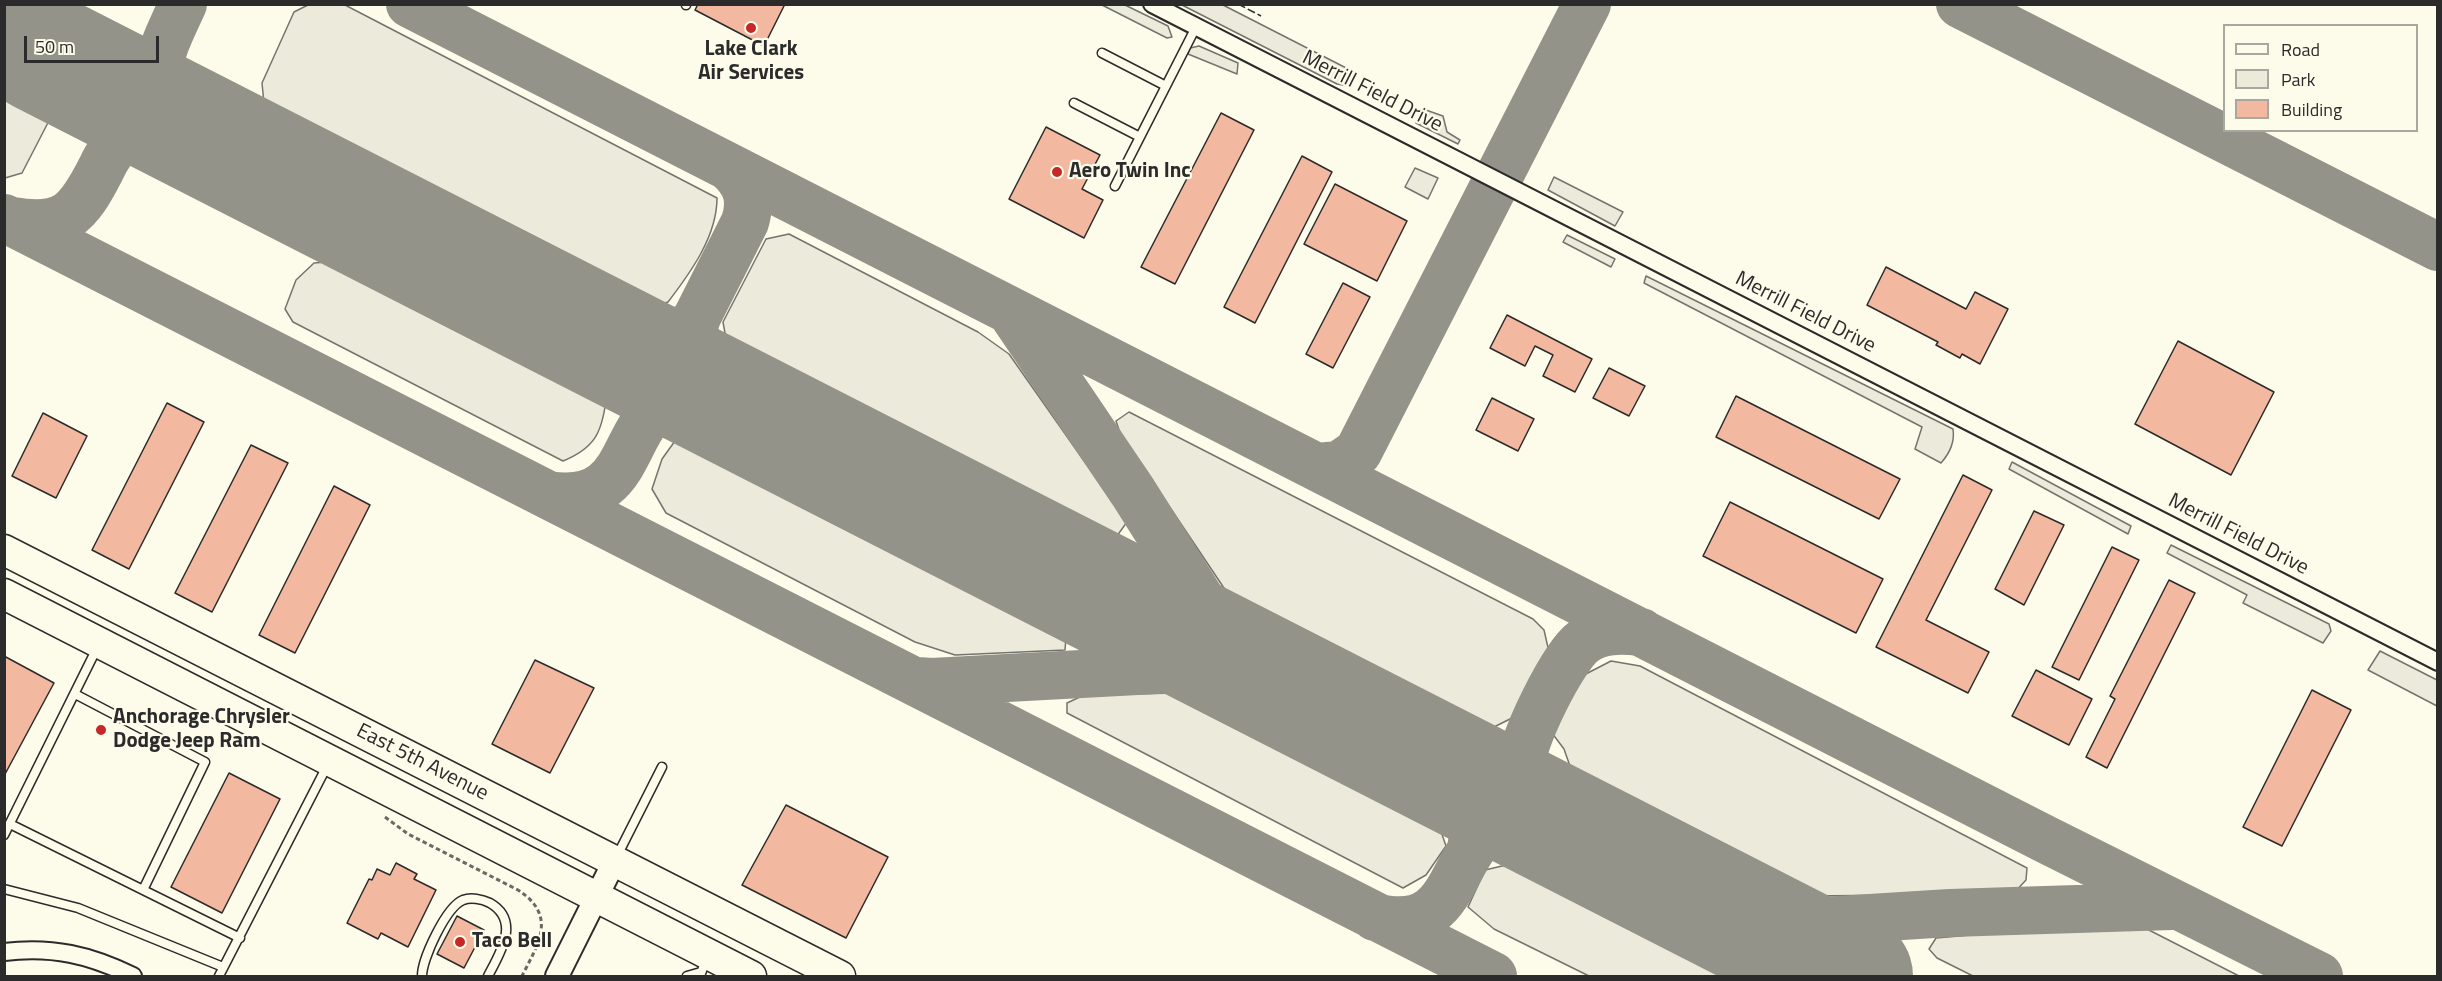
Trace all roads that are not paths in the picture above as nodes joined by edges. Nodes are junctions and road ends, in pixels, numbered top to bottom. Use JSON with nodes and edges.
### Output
{"nodes":[{"id":1,"x":1152,"y":4,"type":"edge"},
{"id":2,"x":1196,"y":27,"type":"junction"},
{"id":3,"x":1102,"y":53,"type":"dead end"},
{"id":4,"x":1166,"y":86,"type":"junction"},
{"id":5,"x":1074,"y":103,"type":"dead end"},
{"id":6,"x":1140,"y":137,"type":"junction"},
{"id":7,"x":1115,"y":186,"type":"dead end"},
{"id":8,"x":4,"y":550,"type":"edge"},
{"id":9,"x":4,"y":594,"type":"edge"},
{"id":10,"x":100,"y":643,"type":"junction"},
{"id":11,"x":2438,"y":662,"type":"edge"},
{"id":12,"x":75,"y":694,"type":"junction"},
{"id":13,"x":330,"y":760,"type":"junction"},
{"id":14,"x":662,"y":767,"type":"dead end"},
{"id":15,"x":10,"y":825,"type":"junction"},
{"id":16,"x":4,"y":835,"type":"edge"},
{"id":17,"x":614,"y":862,"type":"junction"},
{"id":18,"x":4,"y":889,"type":"edge"},
{"id":19,"x":143,"y":890,"type":"junction"},
{"id":20,"x":597,"y":897,"type":"junction"},
{"id":21,"x":240,"y":938,"type":"junction"},
{"id":22,"x":4,"y":952,"type":"edge"},
{"id":23,"x":224,"y":967,"type":"junction"},
{"id":24,"x":703,"y":968,"type":"edge"},
{"id":25,"x":133,"y":976,"type":"edge"},
{"id":26,"x":219,"y":976,"type":"edge"},
{"id":27,"x":422,"y":976,"type":"edge"},
{"id":28,"x":488,"y":976,"type":"edge"},
{"id":29,"x":556,"y":976,"type":"edge"},
{"id":30,"x":687,"y":976,"type":"edge"},
{"id":31,"x":751,"y":976,"type":"edge"},
{"id":32,"x":840,"y":976,"type":"edge"}],
"edges":[{"from":1,"to":2,"type":"street","name":"Merrill Field Drive"},
{"from":2,"to":4,"type":"lane"},
{"from":2,"to":11,"type":"street","name":"Merrill Field Drive"},
{"from":3,"to":4,"type":"lane"},
{"from":4,"to":6,"type":"lane"},
{"from":5,"to":6,"type":"lane"},
{"from":6,"to":7,"type":"lane"},
{"from":8,"to":17,"type":"highway","name":"East 5th Avenue"},
{"from":9,"to":10,"type":"highway","name":"East 5th Avenue"},
{"from":10,"to":12,"type":"lane"},
{"from":10,"to":13,"type":"highway","name":"East 5th Avenue"},
{"from":12,"to":15,"type":"lane"},
{"from":12,"to":19,"type":"lane"},
{"from":13,"to":20,"type":"highway","name":"East 5th Avenue"},
{"from":13,"to":21,"type":"lane"},
{"from":14,"to":17,"type":"lane"},
{"from":15,"to":16,"type":"lane"},
{"from":15,"to":19,"type":"lane"},
{"from":17,"to":20,"type":"street"},
{"from":17,"to":32,"type":"highway","name":"East 5th Avenue"},
{"from":18,"to":23,"type":"lane"},
{"from":19,"to":21,"type":"lane"},
{"from":20,"to":24,"type":"highway","name":"East 5th Avenue"},
{"from":20,"to":29,"type":"street"},
{"from":21,"to":23,"type":"lane"},
{"from":22,"to":25,"type":"street"},
{"from":23,"to":26,"type":"lane"},
{"from":24,"to":30,"type":"lane"},
{"from":24,"to":31,"type":"highway","name":"East 5th Avenue"},
{"from":27,"to":28,"type":"lane"}]}
